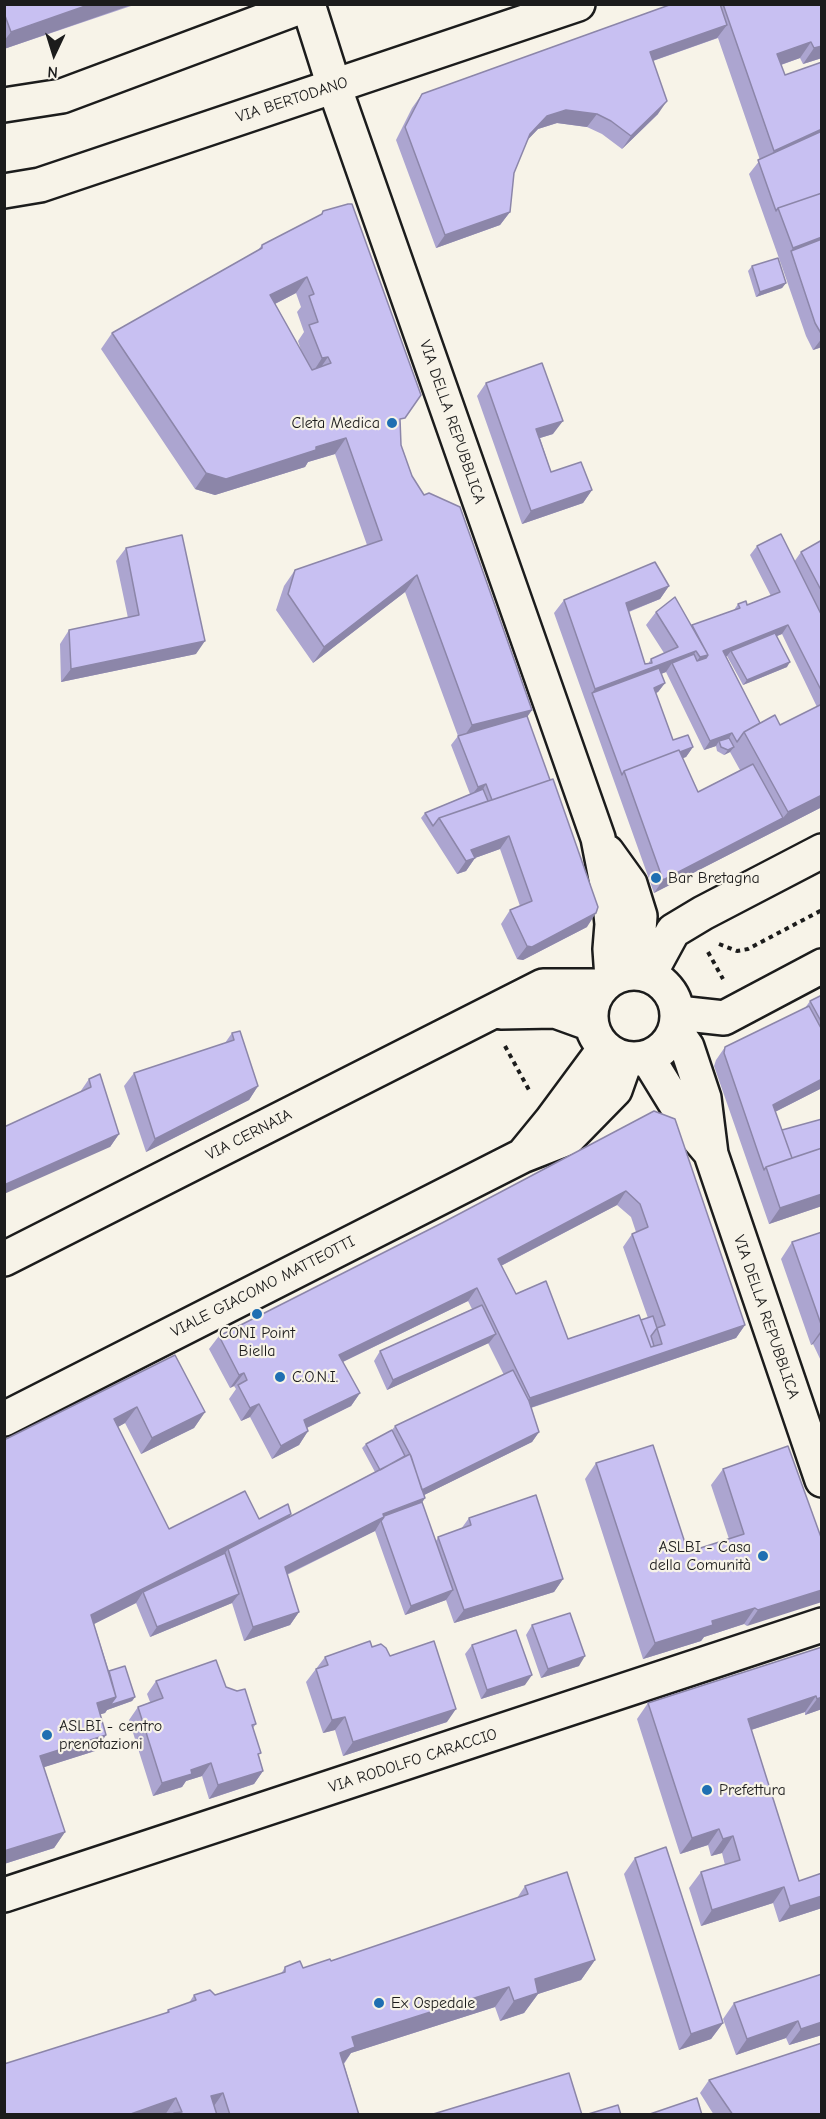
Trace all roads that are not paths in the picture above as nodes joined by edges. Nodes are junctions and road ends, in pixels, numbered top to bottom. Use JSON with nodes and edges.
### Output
{"nodes":[{"id":1,"x":578,"y":4,"type":"edge"},
{"id":2,"x":308,"y":5,"type":"edge"},
{"id":3,"x":334,"y":86,"type":"junction"},
{"id":4,"x":4,"y":105,"type":"edge"},
{"id":5,"x":4,"y":191,"type":"edge"},
{"id":6,"x":822,"y":851,"type":"edge"},
{"id":7,"x":822,"y":966,"type":"edge"},
{"id":8,"x":625,"y":978,"type":"junction"},
{"id":9,"x":676,"y":1022,"type":"junction"},
{"id":10,"x":497,"y":1024,"type":"junction"},
{"id":11,"x":617,"y":1047,"type":"junction"},
{"id":12,"x":711,"y":1154,"type":"junction"},
{"id":13,"x":522,"y":1156,"type":"junction"},
{"id":14,"x":4,"y":1258,"type":"edge"},
{"id":15,"x":4,"y":1419,"type":"edge"},
{"id":16,"x":822,"y":1480,"type":"edge"},
{"id":17,"x":822,"y":1625,"type":"edge"},
{"id":18,"x":4,"y":1896,"type":"edge"}],
"edges":[{"from":1,"to":3,"type":"street","name":"VIA BERTODANO"},
{"from":2,"to":3,"type":"street","name":"VIA DELLA REPUBBLICA"},
{"from":2,"to":4,"type":"street"},
{"from":3,"to":5,"type":"street","name":"VIA BERTODANO"},
{"from":3,"to":8,"type":"street","name":"VIA DELLA REPUBBLICA"},
{"from":6,"to":8,"type":"street"},
{"from":7,"to":9,"type":"street"},
{"from":8,"to":9,"type":"street"},
{"from":8,"to":10,"type":"street","name":"VIA CERNAIA"},
{"from":8,"to":11,"type":"street"},
{"from":9,"to":11,"type":"street"},
{"from":9,"to":12,"type":"street","name":"VIA DELLA REPUBBLICA"},
{"from":10,"to":11,"type":"street","name":"VIA CERNAIA"},
{"from":10,"to":14,"type":"street","name":"VIA CERNAIA"},
{"from":11,"to":12,"type":"street","name":"VIA DELLA REPUBBLICA"},
{"from":11,"to":13,"type":"street","name":"VIALE GIACOMO MATTEOTTI"},
{"from":11,"to":13,"type":"street","name":"VIALE GIACOMO MATTEOTTI"},
{"from":12,"to":16,"type":"street","name":"VIA DELLA REPUBBLICA"},
{"from":13,"to":15,"type":"street","name":"VIALE GIACOMO MATTEOTTI"},
{"from":17,"to":18,"type":"street","name":"VIA RODOLFO CARACCIO"}]}
